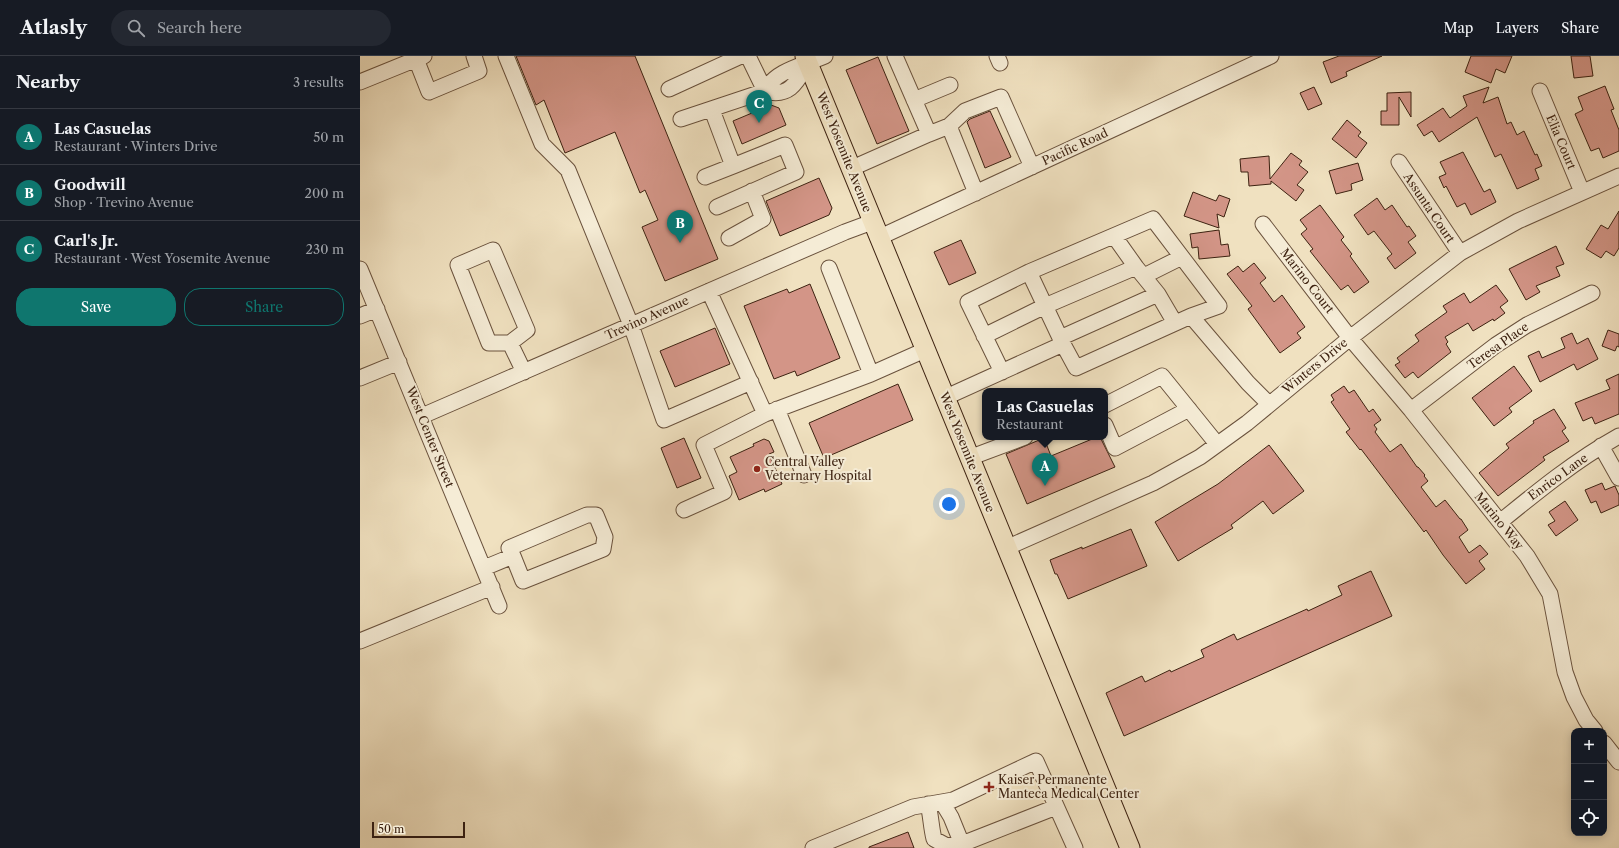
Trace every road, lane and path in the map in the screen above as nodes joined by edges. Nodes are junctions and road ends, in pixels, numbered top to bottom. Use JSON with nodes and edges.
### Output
{"nodes":[{"id":1,"x":474,"y":56,"type":"edge"},
{"id":2,"x":506,"y":56,"type":"edge"},
{"id":3,"x":741,"y":56,"type":"edge"},
{"id":4,"x":748,"y":56,"type":"edge"},
{"id":5,"x":1271,"y":56,"type":"edge"},
{"id":6,"x":420,"y":58,"type":"edge"},
{"id":7,"x":813,"y":58,"type":"edge"},
{"id":8,"x":901,"y":58,"type":"edge"},
{"id":9,"x":360,"y":82,"type":"edge"},
{"id":10,"x":950,"y":85,"type":"dead end"},
{"id":11,"x":669,"y":89,"type":"dead end"},
{"id":12,"x":1540,"y":91,"type":"dead end"},
{"id":13,"x":765,"y":92,"type":"junction"},
{"id":14,"x":914,"y":100,"type":"junction"},
{"id":15,"x":712,"y":110,"type":"junction"},
{"id":16,"x":681,"y":120,"type":"dead end"},
{"id":17,"x":949,"y":126,"type":"junction"},
{"id":18,"x":929,"y":134,"type":"junction"},
{"id":19,"x":1399,"y":162,"type":"dead end"},
{"id":20,"x":733,"y":166,"type":"junction"},
{"id":21,"x":1032,"y":167,"type":"junction"},
{"id":22,"x":850,"y":169,"type":"junction"},
{"id":23,"x":1619,"y":176,"type":"edge"},
{"id":24,"x":705,"y":177,"type":"dead end"},
{"id":25,"x":752,"y":191,"type":"junction"},
{"id":26,"x":1582,"y":192,"type":"junction"},
{"id":27,"x":976,"y":193,"type":"junction"},
{"id":28,"x":717,"y":207,"type":"dead end"},
{"id":29,"x":1262,"y":224,"type":"dead end"},
{"id":30,"x":875,"y":230,"type":"junction"},
{"id":31,"x":1114,"y":236,"type":"junction"},
{"id":32,"x":730,"y":238,"type":"dead end"},
{"id":33,"x":1460,"y":253,"type":"junction"},
{"id":34,"x":1182,"y":257,"type":"junction"},
{"id":35,"x":829,"y":268,"type":"dead end"},
{"id":36,"x":360,"y":269,"type":"edge"},
{"id":37,"x":1029,"y":272,"type":"junction"},
{"id":38,"x":1140,"y":272,"type":"junction"},
{"id":39,"x":709,"y":291,"type":"junction"},
{"id":40,"x":1592,"y":293,"type":"dead end"},
{"id":41,"x":1158,"y":294,"type":"junction"},
{"id":42,"x":1045,"y":306,"type":"junction"},
{"id":43,"x":377,"y":309,"type":"junction"},
{"id":44,"x":360,"y":316,"type":"edge"},
{"id":45,"x":1191,"y":316,"type":"junction"},
{"id":46,"x":1175,"y":323,"type":"junction"},
{"id":47,"x":631,"y":325,"type":"junction"},
{"id":48,"x":984,"y":336,"type":"junction"},
{"id":49,"x":1350,"y":338,"type":"junction"},
{"id":50,"x":1062,"y":341,"type":"junction"},
{"id":51,"x":510,"y":343,"type":"junction"},
{"id":52,"x":925,"y":350,"type":"junction"},
{"id":53,"x":400,"y":362,"type":"junction"},
{"id":54,"x":524,"y":372,"type":"junction"},
{"id":55,"x":1002,"y":372,"type":"junction"},
{"id":56,"x":871,"y":374,"type":"junction"},
{"id":57,"x":360,"y":378,"type":"edge"},
{"id":58,"x":751,"y":382,"type":"junction"},
{"id":59,"x":944,"y":398,"type":"junction"},
{"id":60,"x":1108,"y":403,"type":"edge"},
{"id":61,"x":1269,"y":404,"type":"junction"},
{"id":62,"x":1189,"y":409,"type":"junction"},
{"id":63,"x":1411,"y":410,"type":"junction"},
{"id":64,"x":771,"y":411,"type":"junction"},
{"id":65,"x":422,"y":416,"type":"junction"},
{"id":66,"x":1108,"y":432,"type":"edge"},
{"id":67,"x":1619,"y":436,"type":"edge"},
{"id":68,"x":1017,"y":440,"type":"edge"},
{"id":69,"x":1217,"y":444,"type":"junction"},
{"id":70,"x":1601,"y":446,"type":"junction"},
{"id":71,"x":969,"y":458,"type":"junction"},
{"id":72,"x":804,"y":475,"type":"dead end"},
{"id":73,"x":1619,"y":478,"type":"edge"},
{"id":74,"x":684,"y":510,"type":"dead end"},
{"id":75,"x":1500,"y":522,"type":"junction"},
{"id":76,"x":1006,"y":548,"type":"junction"},
{"id":77,"x":513,"y":556,"type":"junction"},
{"id":78,"x":484,"y":568,"type":"junction"},
{"id":79,"x":492,"y":587,"type":"junction"},
{"id":80,"x":499,"y":606,"type":"dead end"},
{"id":81,"x":360,"y":641,"type":"edge"},
{"id":82,"x":1593,"y":728,"type":"edge"},
{"id":83,"x":1607,"y":747,"type":"edge"},
{"id":84,"x":1619,"y":762,"type":"edge"},
{"id":85,"x":935,"y":803,"type":"junction"},
{"id":86,"x":1056,"y":807,"type":"junction"},
{"id":87,"x":962,"y":844,"type":"junction"},
{"id":88,"x":813,"y":848,"type":"edge"},
{"id":89,"x":1075,"y":848,"type":"edge"},
{"id":90,"x":1130,"y":848,"type":"edge"}],
"edges":[{"from":1,"to":6,"type":"street"},
{"from":2,"to":47,"type":"street"},
{"from":3,"to":11,"type":"street"},
{"from":4,"to":13,"type":"street"},
{"from":5,"to":21,"type":"street","name":"Pacific Road"},
{"from":6,"to":9,"type":"street"},
{"from":7,"to":13,"type":"street"},
{"from":7,"to":22,"type":"main road","name":"West Yosemite Avenue"},
{"from":8,"to":14,"type":"street"},
{"from":10,"to":14,"type":"street"},
{"from":12,"to":26,"type":"street","name":"Elia Court"},
{"from":13,"to":15,"type":"street"},
{"from":14,"to":18,"type":"street"},
{"from":15,"to":16,"type":"street"},
{"from":15,"to":20,"type":"street"},
{"from":17,"to":18,"type":"street"},
{"from":17,"to":21,"type":"street"},
{"from":17,"to":27,"type":"street"},
{"from":18,"to":22,"type":"street"},
{"from":19,"to":33,"type":"street","name":"Assunta Court"},
{"from":20,"to":24,"type":"street"},
{"from":20,"to":25,"type":"street"},
{"from":21,"to":27,"type":"street","name":"Pacific Road"},
{"from":22,"to":30,"type":"main road","name":"West Yosemite Avenue"},
{"from":23,"to":26,"type":"street","name":"Winters Drive"},
{"from":25,"to":28,"type":"street"},
{"from":25,"to":32,"type":"street"},
{"from":26,"to":33,"type":"street","name":"Winters Drive"},
{"from":27,"to":30,"type":"street","name":"Pacific Road"},
{"from":29,"to":49,"type":"street","name":"Marino Court"},
{"from":30,"to":39,"type":"street","name":"Trevino Avenue"},
{"from":30,"to":52,"type":"main road","name":"West Yosemite Avenue"},
{"from":31,"to":34,"type":"street"},
{"from":31,"to":37,"type":"street"},
{"from":31,"to":38,"type":"street"},
{"from":33,"to":49,"type":"street","name":"Winters Drive"},
{"from":34,"to":38,"type":"street"},
{"from":34,"to":45,"type":"street"},
{"from":35,"to":56,"type":"street"},
{"from":36,"to":43,"type":"street","name":"West Center Street"},
{"from":37,"to":42,"type":"street"},
{"from":37,"to":48,"type":"street"},
{"from":38,"to":41,"type":"street"},
{"from":38,"to":42,"type":"street"},
{"from":39,"to":47,"type":"street","name":"Trevino Avenue"},
{"from":39,"to":58,"type":"street"},
{"from":40,"to":63,"type":"street","name":"Teresa Place"},
{"from":41,"to":46,"type":"street"},
{"from":41,"to":50,"type":"street"},
{"from":42,"to":48,"type":"street"},
{"from":42,"to":50,"type":"street"},
{"from":43,"to":44,"type":"street"},
{"from":43,"to":53,"type":"street","name":"West Center Street"},
{"from":45,"to":46,"type":"street"},
{"from":45,"to":61,"type":"street"},
{"from":46,"to":50,"type":"street"},
{"from":47,"to":54,"type":"street","name":"Trevino Avenue"},
{"from":47,"to":58,"type":"street"},
{"from":48,"to":55,"type":"street"},
{"from":49,"to":61,"type":"street","name":"Winters Drive"},
{"from":49,"to":63,"type":"street","name":"Marino Way"},
{"from":50,"to":55,"type":"street"},
{"from":51,"to":51,"type":"street"},
{"from":51,"to":54,"type":"street"},
{"from":52,"to":56,"type":"street"},
{"from":52,"to":59,"type":"main road","name":"West Yosemite Avenue"},
{"from":53,"to":57,"type":"street"},
{"from":53,"to":65,"type":"street","name":"West Center Street"},
{"from":54,"to":65,"type":"street","name":"Trevino Avenue"},
{"from":55,"to":59,"type":"street"},
{"from":56,"to":64,"type":"street"},
{"from":58,"to":64,"type":"street"},
{"from":59,"to":71,"type":"main road","name":"West Yosemite Avenue"},
{"from":60,"to":62,"type":"street"},
{"from":61,"to":69,"type":"street","name":"Winters Drive"},
{"from":62,"to":66,"type":"street"},
{"from":62,"to":69,"type":"street"},
{"from":63,"to":75,"type":"street","name":"Marino Way"},
{"from":64,"to":72,"type":"street"},
{"from":64,"to":74,"type":"street"},
{"from":65,"to":78,"type":"street","name":"West Center Street"},
{"from":67,"to":70,"type":"street","name":"Enrico Lane"},
{"from":68,"to":71,"type":"street"},
{"from":69,"to":76,"type":"street","name":"Winters Drive"},
{"from":70,"to":73,"type":"street"},
{"from":70,"to":75,"type":"street","name":"Enrico Lane"},
{"from":71,"to":76,"type":"main road","name":"West Yosemite Avenue"},
{"from":75,"to":82,"type":"street","name":"Marino Way"},
{"from":76,"to":90,"type":"main road","name":"West Yosemite Avenue"},
{"from":77,"to":77,"type":"street"},
{"from":77,"to":78,"type":"street"},
{"from":78,"to":79,"type":"street","name":"West Center Street"},
{"from":79,"to":80,"type":"street","name":"West Center Street"},
{"from":79,"to":81,"type":"street"},
{"from":83,"to":84,"type":"street"},
{"from":85,"to":86,"type":"street"},
{"from":85,"to":87,"type":"street"},
{"from":85,"to":87,"type":"street"},
{"from":85,"to":88,"type":"street"},
{"from":86,"to":87,"type":"street"},
{"from":86,"to":89,"type":"street"}]}
